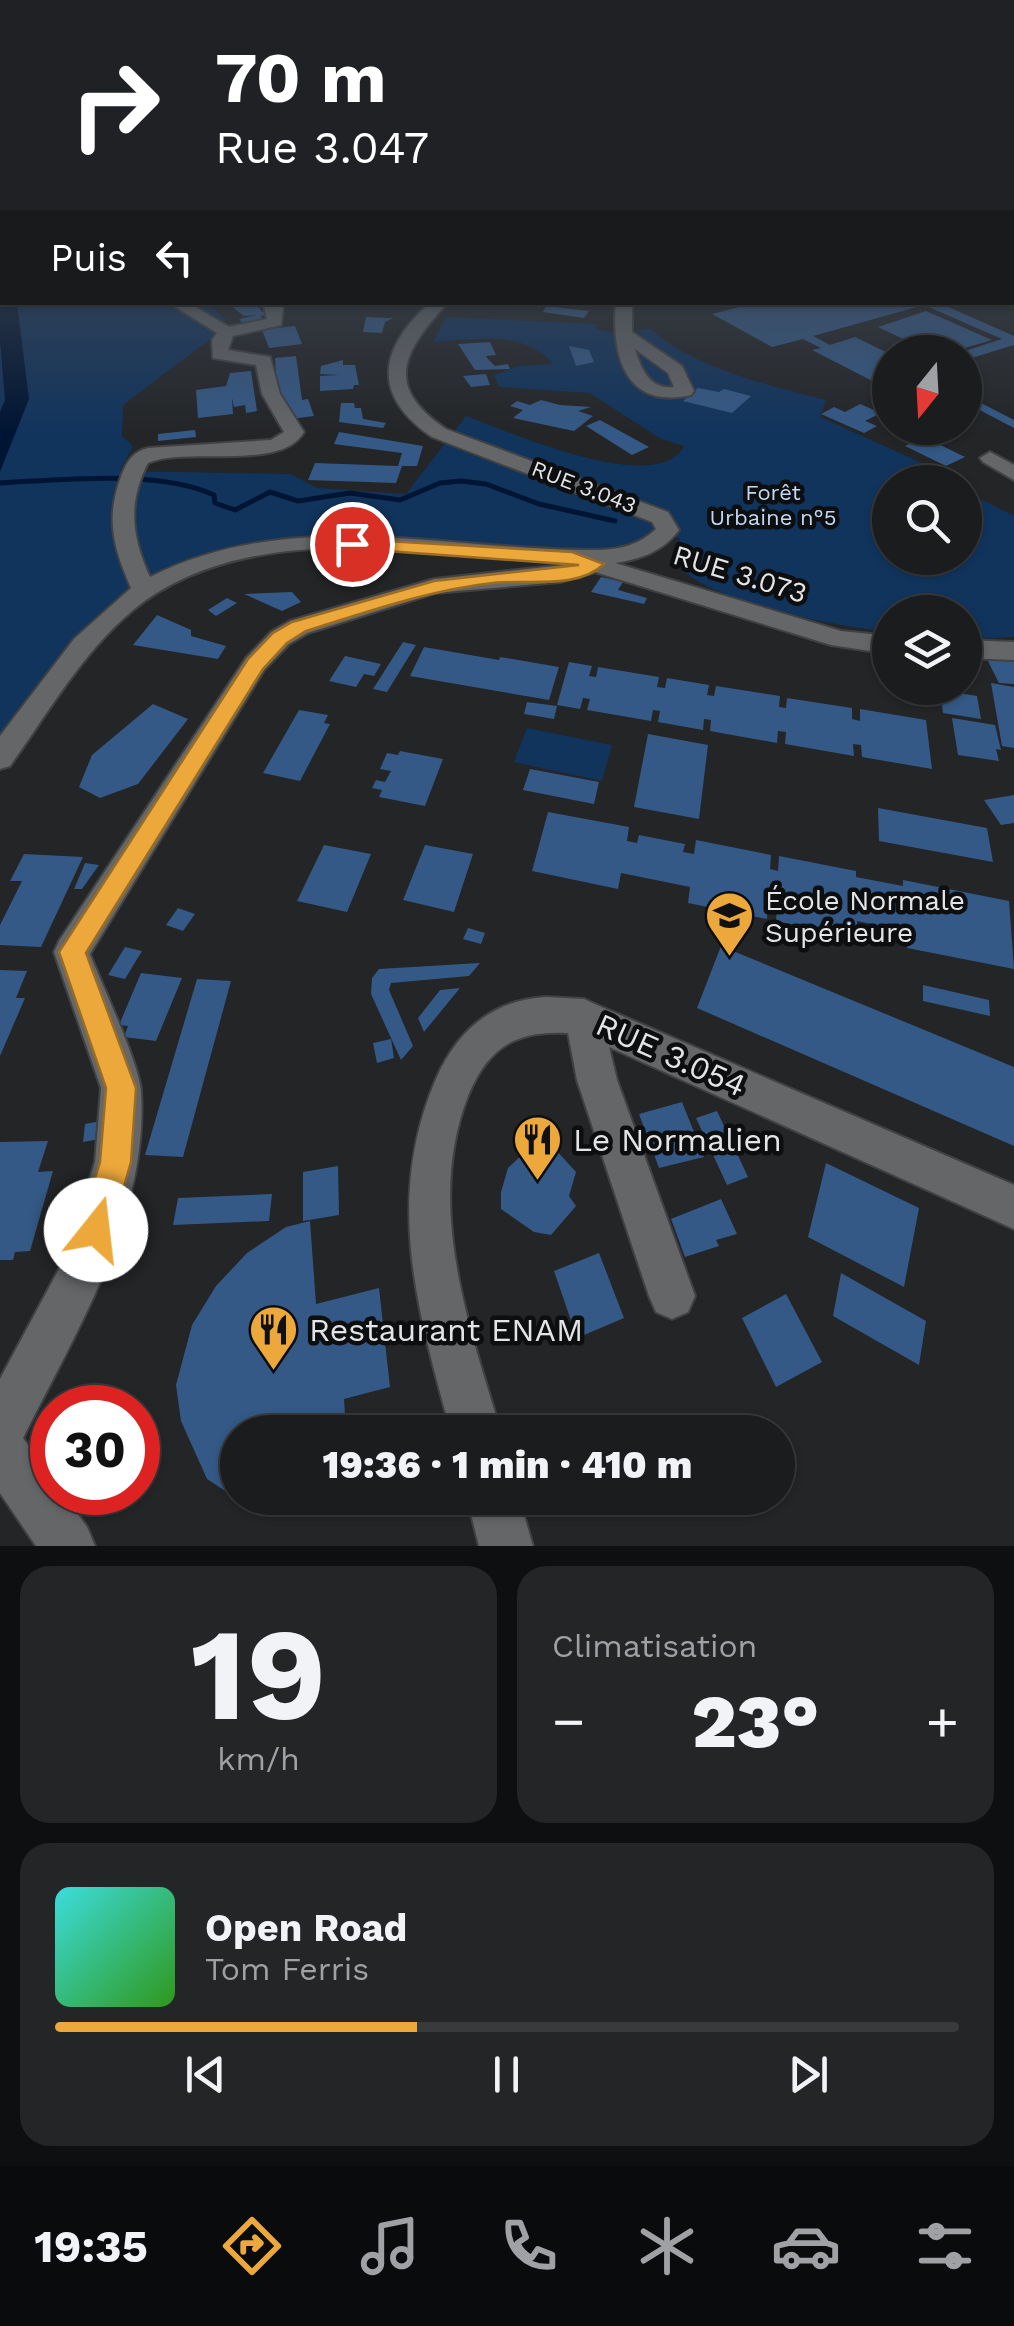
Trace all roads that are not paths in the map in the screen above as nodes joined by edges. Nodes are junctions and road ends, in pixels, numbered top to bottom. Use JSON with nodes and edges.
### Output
{"nodes":[{"id":1,"x":180,"y":305,"type":"edge"},
{"id":2,"x":272,"y":305,"type":"edge"},
{"id":3,"x":437,"y":305,"type":"edge"},
{"id":4,"x":624,"y":305,"type":"edge"},
{"id":5,"x":227,"y":332,"type":"junction"},
{"id":6,"x":627,"y":336,"type":"dead end"},
{"id":7,"x":990,"y":458,"type":"dead end"},
{"id":8,"x":1014,"y":474,"type":"edge"},
{"id":9,"x":584,"y":560,"type":"junction"},
{"id":10,"x":144,"y":589,"type":"junction"},
{"id":11,"x":872,"y":643,"type":"edge"},
{"id":12,"x":982,"y":650,"type":"edge"},
{"id":13,"x":1014,"y":651,"type":"edge"},
{"id":14,"x":0,"y":758,"type":"edge"},
{"id":15,"x":584,"y":1017,"type":"junction"},
{"id":16,"x":1014,"y":1207,"type":"edge"},
{"id":17,"x":672,"y":1296,"type":"dead end"},
{"id":18,"x":471,"y":1415,"type":"edge"},
{"id":19,"x":0,"y":1430,"type":"edge"},
{"id":20,"x":0,"y":1449,"type":"edge"},
{"id":21,"x":498,"y":1515,"type":"edge"},
{"id":22,"x":68,"y":1546,"type":"edge"},
{"id":23,"x":506,"y":1546,"type":"edge"}],
"edges":[{"from":1,"to":5,"type":"street"},
{"from":2,"to":5,"type":"street"},
{"from":3,"to":9,"type":"street","name":"RUE 3.043"},
{"from":4,"to":6,"type":"street"},
{"from":5,"to":10,"type":"street"},
{"from":7,"to":8,"type":"street"},
{"from":9,"to":10,"type":"street","name":"RUE 3.043"},
{"from":9,"to":11,"type":"street","name":"RUE 3.073"},
{"from":9,"to":19,"type":"street"},
{"from":10,"to":14,"type":"street","name":"RUE 3.043"},
{"from":12,"to":13,"type":"street"},
{"from":15,"to":16,"type":"street","name":"RUE 3.054"},
{"from":15,"to":17,"type":"street"},
{"from":15,"to":18,"type":"street","name":"RUE 3.054"},
{"from":20,"to":22,"type":"street"},
{"from":21,"to":23,"type":"street"}]}
